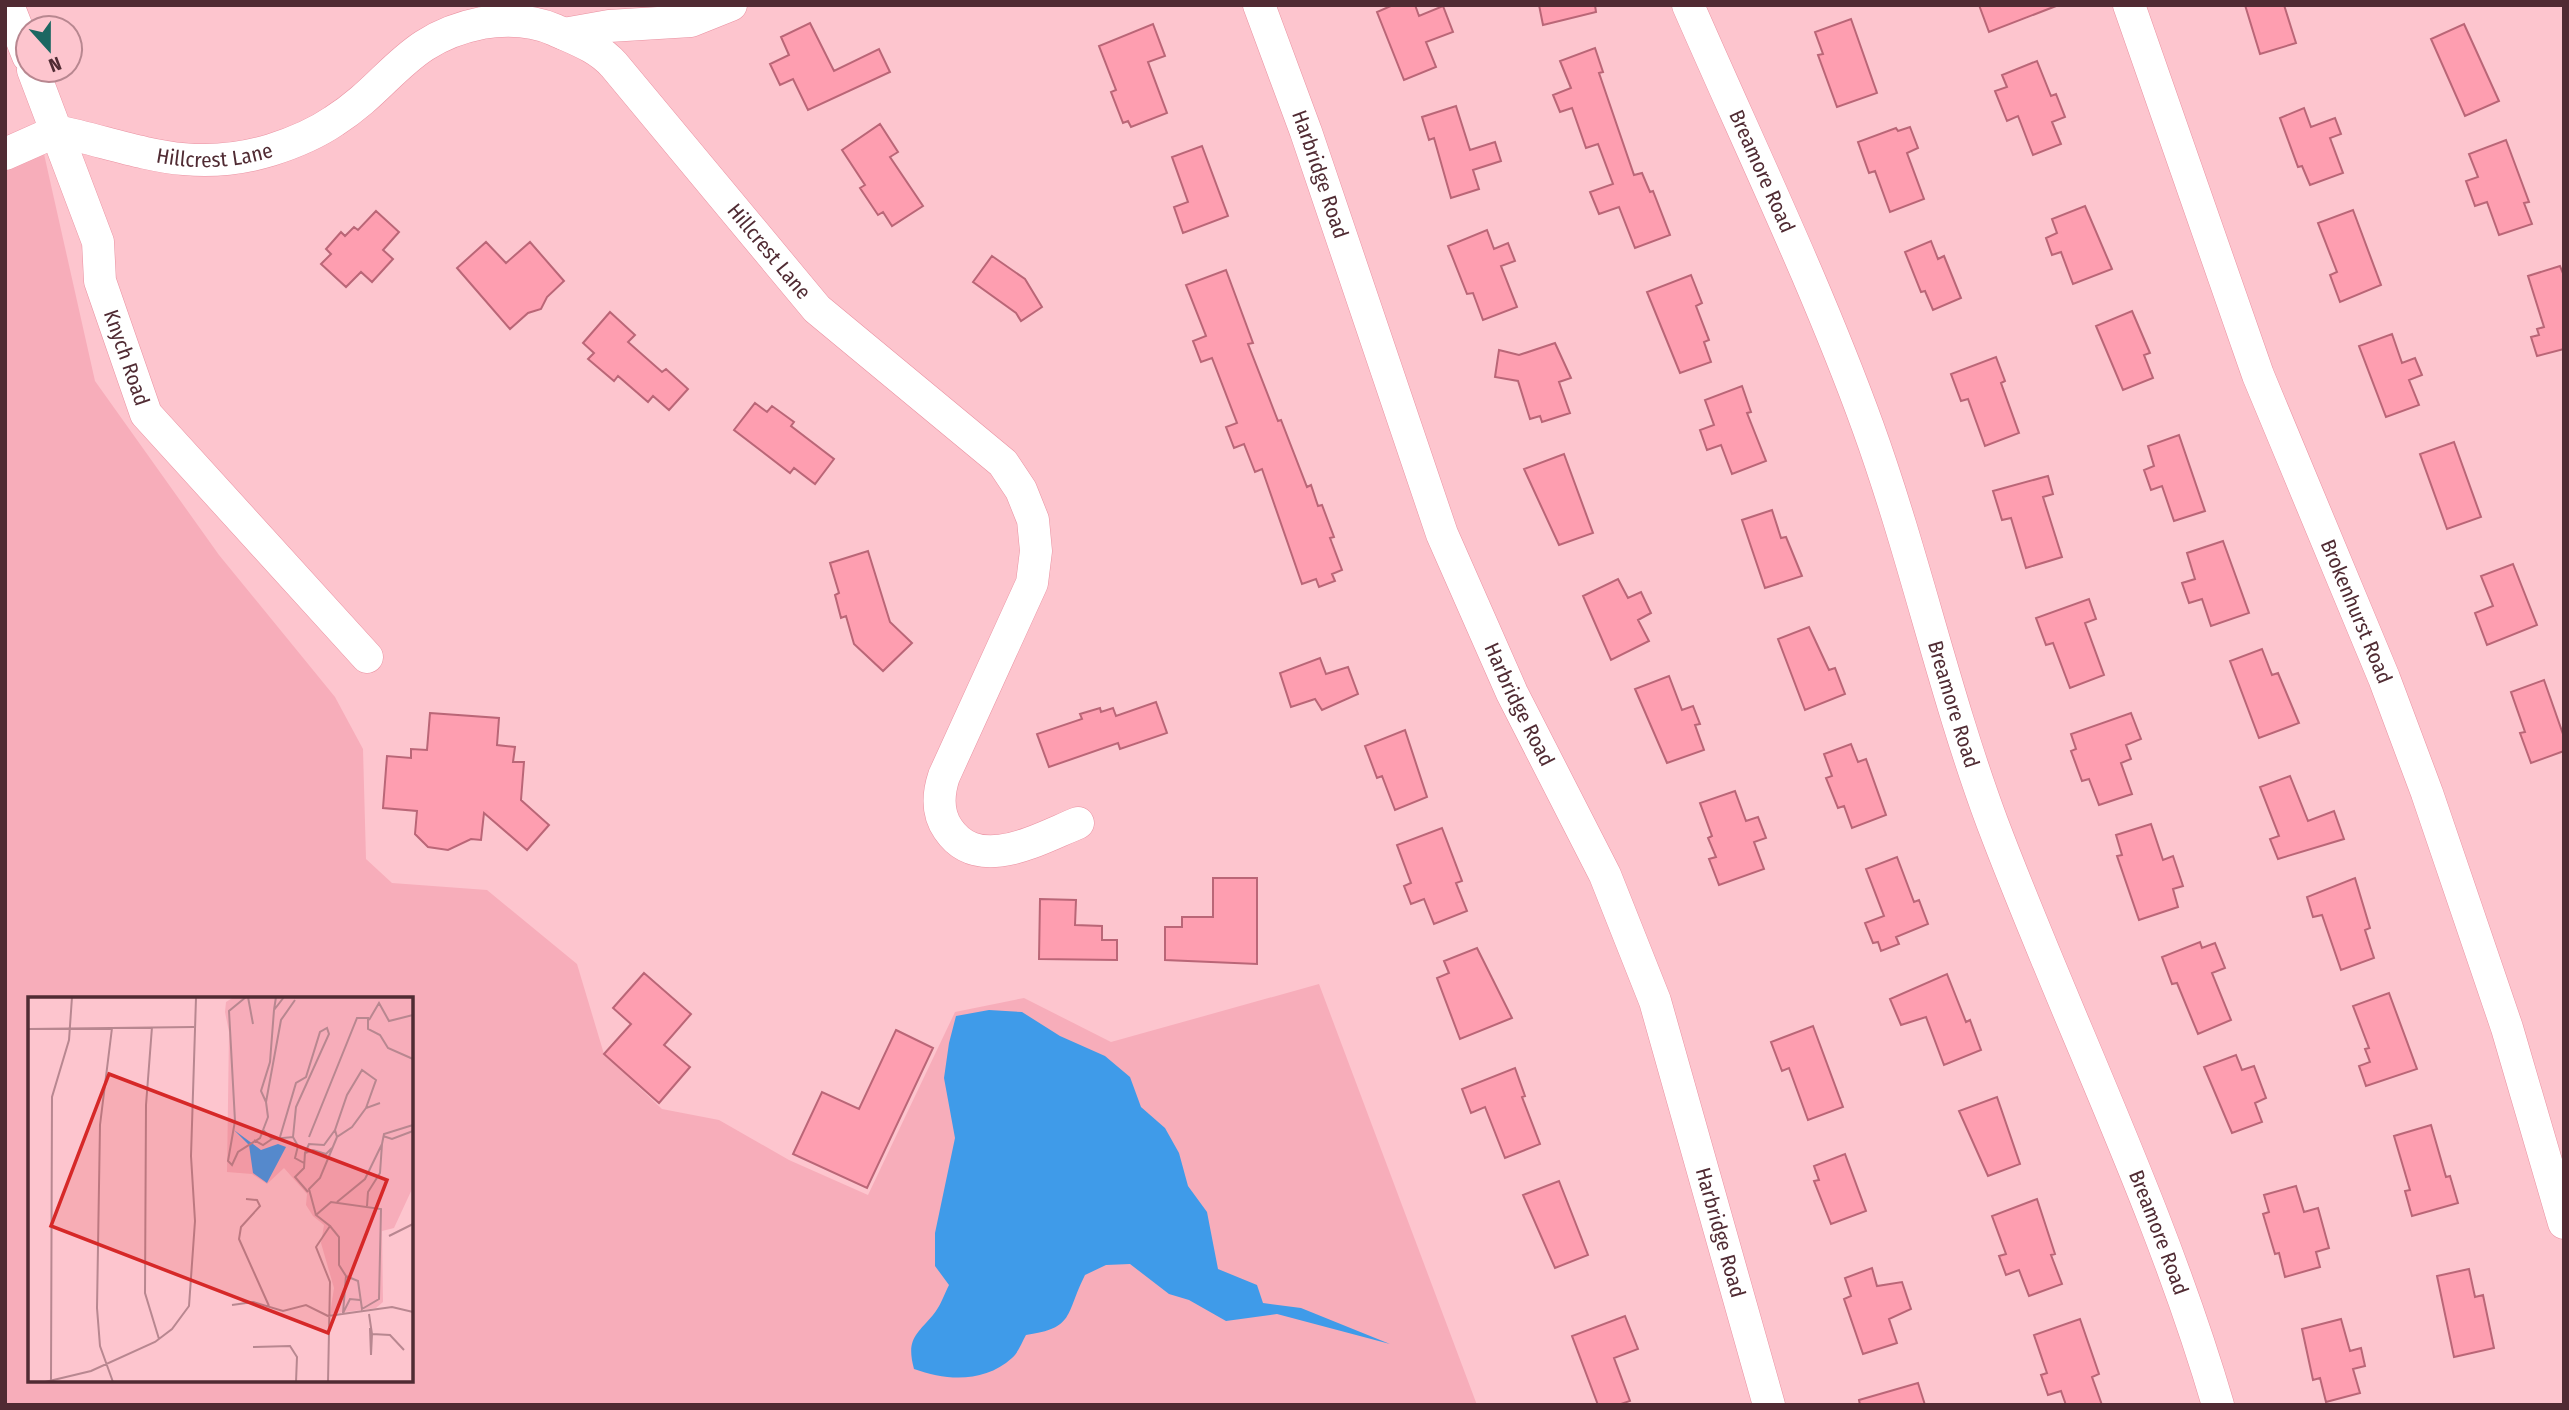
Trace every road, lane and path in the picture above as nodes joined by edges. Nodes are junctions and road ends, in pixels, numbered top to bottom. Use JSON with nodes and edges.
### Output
{"nodes":[{"id":1,"x":731,"y":5,"type":"edge"},
{"id":2,"x":1259,"y":5,"type":"edge"},
{"id":3,"x":1688,"y":5,"type":"edge"},
{"id":4,"x":2129,"y":5,"type":"edge"},
{"id":5,"x":565,"y":34,"type":"junction"},
{"id":6,"x":39,"y":84,"type":"edge"},
{"id":7,"x":57,"y":131,"type":"junction"},
{"id":8,"x":5,"y":154,"type":"edge"},
{"id":9,"x":367,"y":657,"type":"dead end"},
{"id":10,"x":1078,"y":823,"type":"dead end"},
{"id":11,"x":2564,"y":1223,"type":"edge"},
{"id":12,"x":1769,"y":1405,"type":"edge"},
{"id":13,"x":2218,"y":1405,"type":"edge"}],
"edges":[{"from":1,"to":5,"type":"street"},
{"from":2,"to":12,"type":"street","name":"Harbridge Road"},
{"from":3,"to":13,"type":"street","name":"Breamore Road"},
{"from":4,"to":11,"type":"street","name":"Brokenhurst Road"},
{"from":5,"to":7,"type":"street","name":"Hillcrest Lane"},
{"from":5,"to":10,"type":"street","name":"Hillcrest Lane"},
{"from":6,"to":7,"type":"street","name":"Knych Road"},
{"from":7,"to":8,"type":"street"},
{"from":7,"to":9,"type":"street","name":"Knych Road"}]}
